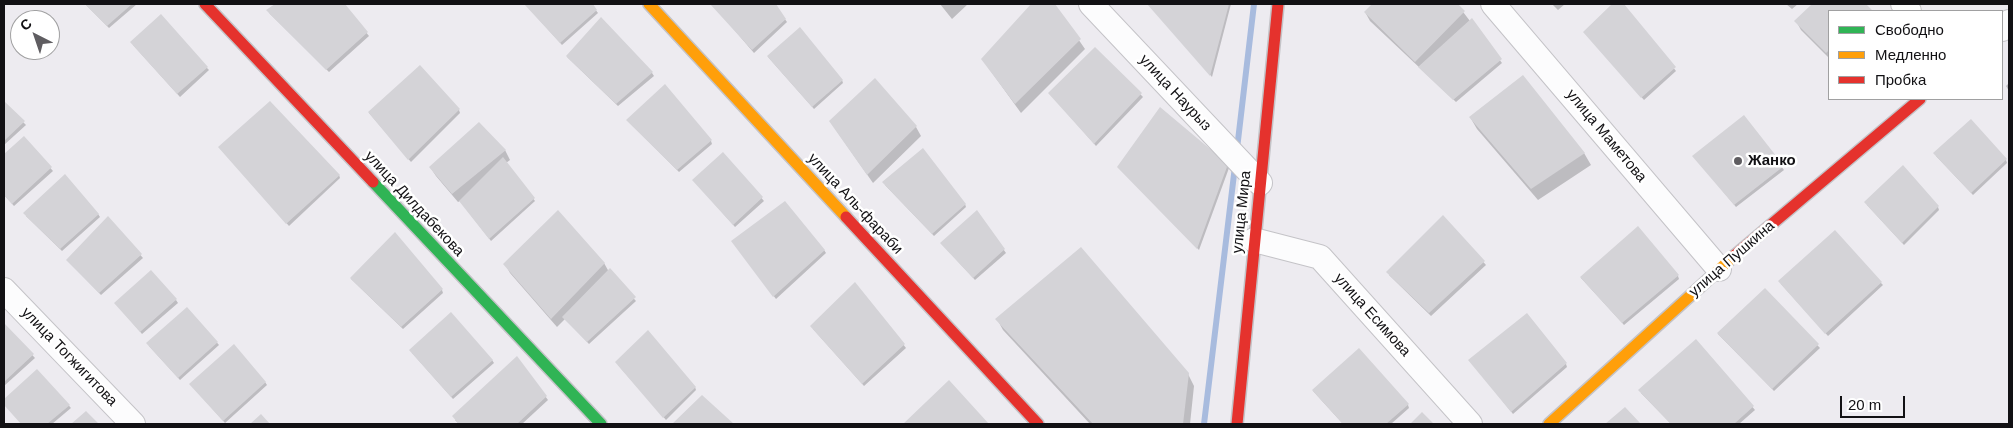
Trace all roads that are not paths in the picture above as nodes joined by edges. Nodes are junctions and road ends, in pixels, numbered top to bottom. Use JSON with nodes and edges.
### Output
{"nodes":[{"id":1,"x":205,"y":4,"type":"edge"},
{"id":2,"x":649,"y":4,"type":"edge"},
{"id":3,"x":1091,"y":4,"type":"edge"},
{"id":4,"x":1278,"y":4,"type":"edge"},
{"id":5,"x":1493,"y":4,"type":"edge"},
{"id":6,"x":1919,"y":100,"type":"edge"},
{"id":7,"x":1260,"y":183,"type":"junction"},
{"id":8,"x":1254,"y":240,"type":"junction"},
{"id":9,"x":1719,"y":269,"type":"junction"},
{"id":10,"x":4,"y":290,"type":"edge"},
{"id":11,"x":133,"y":424,"type":"edge"},
{"id":12,"x":601,"y":424,"type":"edge"},
{"id":13,"x":1038,"y":424,"type":"edge"},
{"id":14,"x":1237,"y":424,"type":"edge"},
{"id":15,"x":1470,"y":424,"type":"edge"},
{"id":16,"x":1549,"y":424,"type":"edge"}],
"edges":[{"from":1,"to":12,"type":"street","name":"улица Дилдабекова"},
{"from":2,"to":13,"type":"street","name":"улица Аль-фараби"},
{"from":3,"to":7,"type":"street","name":"улица Наурыз"},
{"from":4,"to":7,"type":"street","name":"улица Мира"},
{"from":5,"to":9,"type":"street","name":"улица Маметова"},
{"from":6,"to":9,"type":"street","name":"улица Пушкина"},
{"from":7,"to":8,"type":"street","name":"улица Мира"},
{"from":8,"to":14,"type":"street","name":"улица Мира"},
{"from":8,"to":15,"type":"street","name":"улица Есимова"},
{"from":9,"to":16,"type":"street","name":"улица Пушкина"},
{"from":10,"to":11,"type":"street","name":"улица Тогжигитова"}]}
